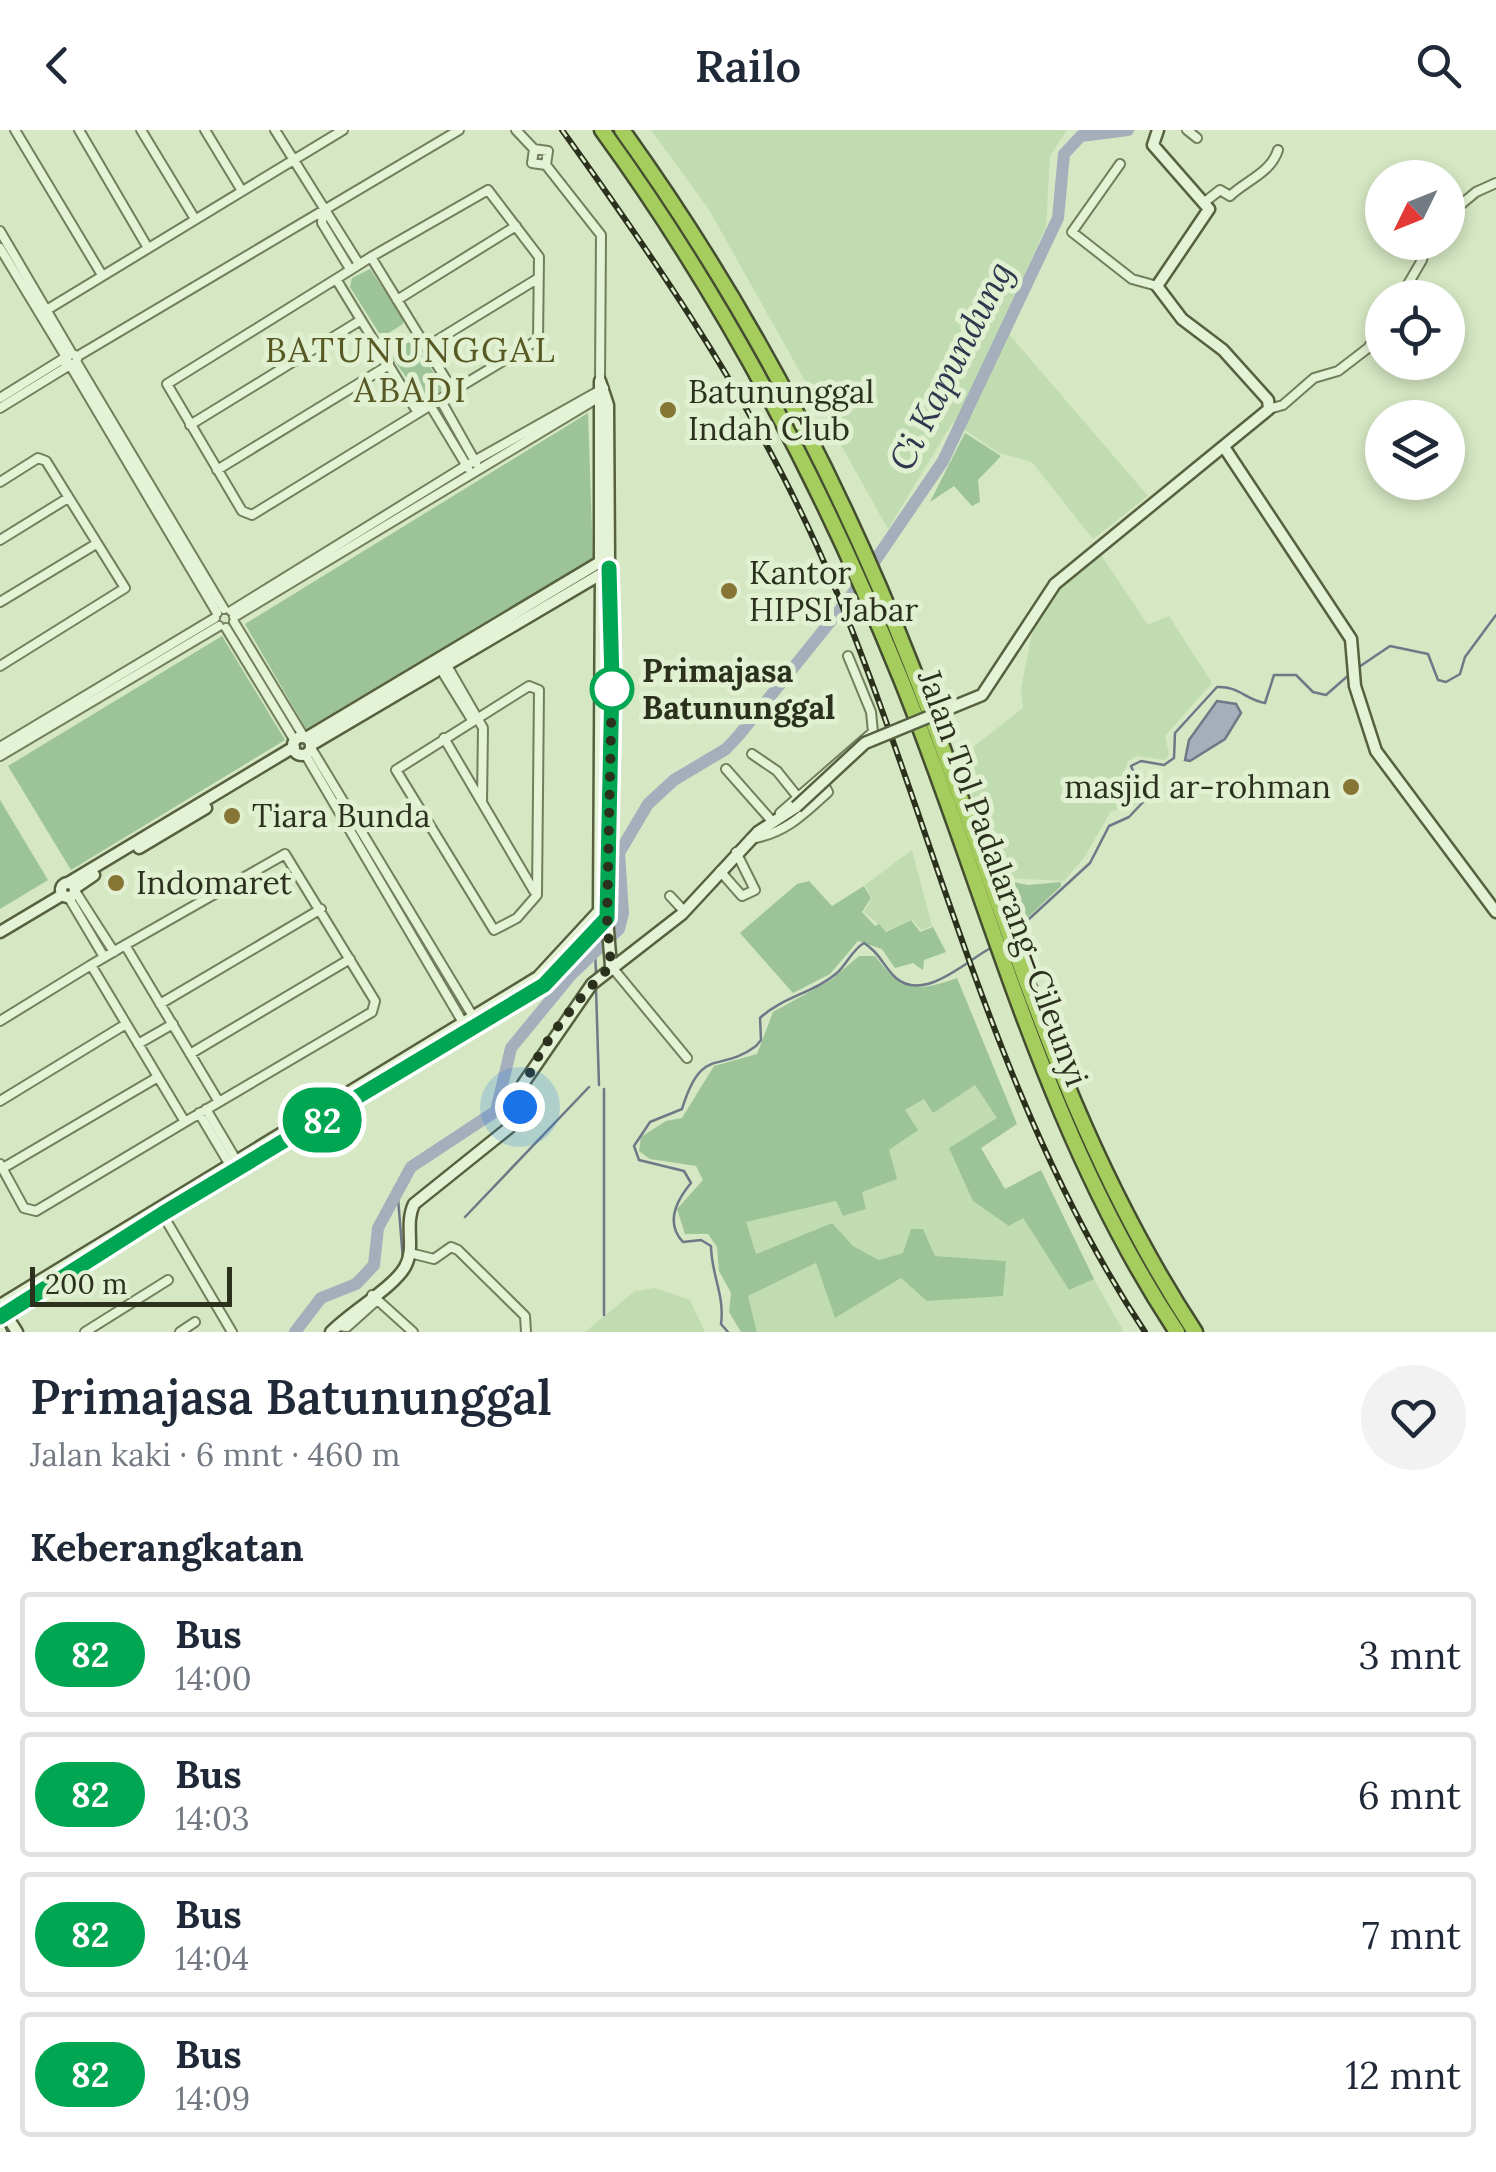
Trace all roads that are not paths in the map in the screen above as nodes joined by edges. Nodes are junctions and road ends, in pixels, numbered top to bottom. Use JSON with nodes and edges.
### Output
{"nodes":[{"id":1,"x":15,"y":130,"type":"edge"},
{"id":2,"x":79,"y":130,"type":"edge"},
{"id":3,"x":141,"y":130,"type":"edge"},
{"id":4,"x":205,"y":130,"type":"edge"},
{"id":5,"x":274,"y":130,"type":"edge"},
{"id":6,"x":458,"y":130,"type":"edge"},
{"id":7,"x":602,"y":130,"type":"edge"},
{"id":8,"x":625,"y":130,"type":"edge"},
{"id":9,"x":1158,"y":130,"type":"edge"},
{"id":10,"x":1186,"y":130,"type":"edge"},
{"id":11,"x":340,"y":131,"type":"edge"},
{"id":12,"x":516,"y":131,"type":"edge"},
{"id":13,"x":1197,"y":138,"type":"dead end"},
{"id":14,"x":534,"y":150,"type":"junction"},
{"id":15,"x":1278,"y":150,"type":"dead end"},
{"id":16,"x":292,"y":160,"type":"junction"},
{"id":17,"x":1120,"y":164,"type":"dead end"},
{"id":18,"x":546,"y":165,"type":"junction"},
{"id":19,"x":1496,"y":183,"type":"edge"},
{"id":20,"x":242,"y":191,"type":"junction"},
{"id":21,"x":1206,"y":201,"type":"junction"},
{"id":22,"x":1465,"y":201,"type":"edge"},
{"id":23,"x":323,"y":211,"type":"junction"},
{"id":24,"x":194,"y":220,"type":"junction"},
{"id":25,"x":516,"y":226,"type":"junction"},
{"id":26,"x":0,"y":231,"type":"edge"},
{"id":27,"x":0,"y":248,"type":"edge"},
{"id":28,"x":148,"y":248,"type":"junction"},
{"id":29,"x":370,"y":257,"type":"junction"},
{"id":30,"x":355,"y":267,"type":"junction"},
{"id":31,"x":102,"y":275,"type":"junction"},
{"id":32,"x":336,"y":278,"type":"junction"},
{"id":33,"x":537,"y":279,"type":"junction"},
{"id":34,"x":1157,"y":286,"type":"junction"},
{"id":35,"x":396,"y":300,"type":"junction"},
{"id":36,"x":43,"y":311,"type":"junction"},
{"id":37,"x":362,"y":320,"type":"junction"},
{"id":38,"x":426,"y":347,"type":"junction"},
{"id":39,"x":1365,"y":352,"type":"edge"},
{"id":40,"x":72,"y":359,"type":"junction"},
{"id":41,"x":389,"y":365,"type":"junction"},
{"id":42,"x":601,"y":390,"type":"junction"},
{"id":43,"x":453,"y":391,"type":"junction"},
{"id":44,"x":0,"y":398,"type":"edge"},
{"id":45,"x":440,"y":399,"type":"junction"},
{"id":46,"x":430,"y":405,"type":"junction"},
{"id":47,"x":0,"y":408,"type":"edge"},
{"id":48,"x":1269,"y":409,"type":"junction"},
{"id":49,"x":418,"y":413,"type":"junction"},
{"id":50,"x":190,"y":425,"type":"junction"},
{"id":51,"x":1224,"y":446,"type":"junction"},
{"id":52,"x":473,"y":466,"type":"junction"},
{"id":53,"x":217,"y":470,"type":"junction"},
{"id":54,"x":0,"y":482,"type":"edge"},
{"id":55,"x":68,"y":498,"type":"junction"},
{"id":56,"x":0,"y":540,"type":"edge"},
{"id":57,"x":96,"y":544,"type":"junction"},
{"id":58,"x":605,"y":566,"type":"junction"},
{"id":59,"x":0,"y":602,"type":"edge"},
{"id":60,"x":225,"y":618,"type":"junction"},
{"id":61,"x":848,"y":656,"type":"dead end"},
{"id":62,"x":441,"y":663,"type":"junction"},
{"id":63,"x":0,"y":666,"type":"edge"},
{"id":64,"x":90,"y":698,"type":"junction"},
{"id":65,"x":474,"y":718,"type":"junction"},
{"id":66,"x":444,"y":738,"type":"junction"},
{"id":67,"x":0,"y":746,"type":"edge"},
{"id":68,"x":303,"y":746,"type":"junction"},
{"id":69,"x":752,"y":754,"type":"dead end"},
{"id":70,"x":0,"y":756,"type":"edge"},
{"id":71,"x":726,"y":769,"type":"dead end"},
{"id":72,"x":819,"y":776,"type":"junction"},
{"id":73,"x":482,"y":802,"type":"junction"},
{"id":74,"x":797,"y":802,"type":"junction"},
{"id":75,"x":771,"y":820,"type":"junction"},
{"id":76,"x":754,"y":835,"type":"junction"},
{"id":77,"x":736,"y":852,"type":"junction"},
{"id":78,"x":720,"y":871,"type":"junction"},
{"id":79,"x":68,"y":890,"type":"junction"},
{"id":80,"x":537,"y":894,"type":"junction"},
{"id":81,"x":670,"y":896,"type":"dead end"},
{"id":82,"x":320,"y":909,"type":"junction"},
{"id":83,"x":684,"y":912,"type":"junction"},
{"id":84,"x":1496,"y":912,"type":"edge"},
{"id":85,"x":605,"y":919,"type":"junction"},
{"id":86,"x":0,"y":924,"type":"edge"},
{"id":87,"x":0,"y":932,"type":"edge"},
{"id":88,"x":125,"y":945,"type":"junction"},
{"id":89,"x":114,"y":952,"type":"junction"},
{"id":90,"x":104,"y":957,"type":"junction"},
{"id":91,"x":350,"y":959,"type":"junction"},
{"id":92,"x":609,"y":964,"type":"junction"},
{"id":93,"x":91,"y":965,"type":"junction"},
{"id":94,"x":160,"y":1004,"type":"junction"},
{"id":95,"x":0,"y":1020,"type":"edge"},
{"id":96,"x":470,"y":1023,"type":"junction"},
{"id":97,"x":126,"y":1024,"type":"junction"},
{"id":98,"x":172,"y":1024,"type":"junction"},
{"id":99,"x":138,"y":1044,"type":"junction"},
{"id":100,"x":190,"y":1054,"type":"junction"},
{"id":101,"x":687,"y":1058,"type":"dead end"},
{"id":102,"x":158,"y":1077,"type":"junction"},
{"id":103,"x":0,"y":1100,"type":"edge"},
{"id":104,"x":219,"y":1102,"type":"junction"},
{"id":105,"x":203,"y":1111,"type":"junction"},
{"id":106,"x":184,"y":1122,"type":"junction"},
{"id":107,"x":235,"y":1165,"type":"junction"},
{"id":108,"x":1,"y":1166,"type":"edge"},
{"id":109,"x":160,"y":1210,"type":"junction"},
{"id":110,"x":410,"y":1252,"type":"junction"},
{"id":111,"x":168,"y":1280,"type":"dead end"},
{"id":112,"x":377,"y":1300,"type":"junction"},
{"id":113,"x":1,"y":1309,"type":"edge"},
{"id":114,"x":195,"y":1322,"type":"dead end"},
{"id":115,"x":333,"y":1330,"type":"edge"},
{"id":116,"x":406,"y":1330,"type":"edge"},
{"id":117,"x":17,"y":1332,"type":"edge"},
{"id":118,"x":85,"y":1332,"type":"edge"},
{"id":119,"x":180,"y":1332,"type":"edge"},
{"id":120,"x":232,"y":1332,"type":"edge"},
{"id":121,"x":526,"y":1332,"type":"edge"},
{"id":122,"x":1177,"y":1332,"type":"edge"},
{"id":123,"x":1195,"y":1332,"type":"edge"}],
"edges":[{"from":1,"to":31,"type":"street"},
{"from":2,"to":28,"type":"street"},
{"from":3,"to":24,"type":"street"},
{"from":4,"to":20,"type":"street"},
{"from":5,"to":16,"type":"street"},
{"from":6,"to":23,"type":"street"},
{"from":7,"to":122,"type":"highway","name":"Jalan Tol Padalarang–Cileunyi"},
{"from":8,"to":123,"type":"highway","name":"Jalan Tol Padalarang–Cileunyi"},
{"from":9,"to":21,"type":"street"},
{"from":10,"to":13,"type":"street"},
{"from":11,"to":16,"type":"street"},
{"from":12,"to":14,"type":"street"},
{"from":14,"to":18,"type":"street"},
{"from":14,"to":18,"type":"street"},
{"from":15,"to":21,"type":"street"},
{"from":16,"to":20,"type":"street"},
{"from":16,"to":23,"type":"street"},
{"from":17,"to":34,"type":"street"},
{"from":18,"to":42,"type":"street"},
{"from":19,"to":22,"type":"street"},
{"from":20,"to":24,"type":"street"},
{"from":21,"to":34,"type":"street"},
{"from":23,"to":30,"type":"street"},
{"from":23,"to":40,"type":"street"},
{"from":24,"to":28,"type":"street"},
{"from":25,"to":29,"type":"street"},
{"from":25,"to":33,"type":"street"},
{"from":25,"to":35,"type":"street"},
{"from":26,"to":36,"type":"street"},
{"from":27,"to":36,"type":"street"},
{"from":28,"to":31,"type":"street"},
{"from":29,"to":30,"type":"street"},
{"from":29,"to":35,"type":"street"},
{"from":30,"to":32,"type":"street"},
{"from":31,"to":36,"type":"street"},
{"from":32,"to":37,"type":"street"},
{"from":32,"to":50,"type":"street"},
{"from":33,"to":38,"type":"street"},
{"from":33,"to":43,"type":"street"},
{"from":34,"to":48,"type":"street"},
{"from":35,"to":38,"type":"street"},
{"from":36,"to":40,"type":"street"},
{"from":37,"to":41,"type":"street"},
{"from":37,"to":50,"type":"street"},
{"from":38,"to":43,"type":"street"},
{"from":39,"to":48,"type":"street"},
{"from":40,"to":44,"type":"street"},
{"from":40,"to":47,"type":"street"},
{"from":40,"to":60,"type":"street"},
{"from":41,"to":49,"type":"street"},
{"from":41,"to":53,"type":"street"},
{"from":42,"to":52,"type":"street"},
{"from":42,"to":58,"type":"street"},
{"from":43,"to":45,"type":"street"},
{"from":45,"to":46,"type":"street"},
{"from":45,"to":52,"type":"street"},
{"from":46,"to":49,"type":"street"},
{"from":46,"to":52,"type":"street"},
{"from":48,"to":51,"type":"street"},
{"from":49,"to":53,"type":"street"},
{"from":50,"to":53,"type":"street"},
{"from":51,"to":74,"type":"street","bridge":true},
{"from":51,"to":84,"type":"street"},
{"from":52,"to":60,"type":"street"},
{"from":54,"to":55,"type":"street"},
{"from":55,"to":56,"type":"street"},
{"from":55,"to":57,"type":"street"},
{"from":57,"to":59,"type":"street"},
{"from":57,"to":63,"type":"street"},
{"from":58,"to":62,"type":"street"},
{"from":58,"to":85,"type":"street"},
{"from":60,"to":64,"type":"street"},
{"from":60,"to":68,"type":"street"},
{"from":61,"to":72,"type":"street"},
{"from":62,"to":65,"type":"street"},
{"from":62,"to":68,"type":"street"},
{"from":64,"to":67,"type":"street"},
{"from":64,"to":70,"type":"street"},
{"from":65,"to":66,"type":"street"},
{"from":65,"to":73,"type":"street"},
{"from":65,"to":80,"type":"street"},
{"from":66,"to":73,"type":"street"},
{"from":66,"to":80,"type":"street"},
{"from":68,"to":79,"type":"street"},
{"from":68,"to":96,"type":"street"},
{"from":69,"to":74,"type":"street"},
{"from":71,"to":75,"type":"street"},
{"from":72,"to":74,"type":"street"},
{"from":72,"to":76,"type":"street"},
{"from":73,"to":80,"type":"street"},
{"from":74,"to":75,"type":"street"},
{"from":74,"to":76,"type":"street"},
{"from":75,"to":76,"type":"street"},
{"from":76,"to":77,"type":"street"},
{"from":77,"to":78,"type":"street"},
{"from":77,"to":78,"type":"street"},
{"from":78,"to":83,"type":"street"},
{"from":79,"to":86,"type":"street"},
{"from":79,"to":87,"type":"street"},
{"from":79,"to":89,"type":"street"},
{"from":79,"to":90,"type":"street"},
{"from":81,"to":83,"type":"street"},
{"from":82,"to":88,"type":"street"},
{"from":82,"to":91,"type":"street"},
{"from":82,"to":94,"type":"street"},
{"from":83,"to":92,"type":"street"},
{"from":85,"to":92,"type":"street"},
{"from":85,"to":96,"type":"street"},
{"from":88,"to":89,"type":"street"},
{"from":88,"to":94,"type":"street"},
{"from":89,"to":90,"type":"street"},
{"from":90,"to":93,"type":"street"},
{"from":91,"to":100,"type":"street"},
{"from":91,"to":104,"type":"street"},
{"from":92,"to":101,"type":"street"},
{"from":92,"to":110,"type":"street"},
{"from":93,"to":95,"type":"street"},
{"from":93,"to":97,"type":"street"},
{"from":94,"to":98,"type":"street"},
{"from":96,"to":107,"type":"street"},
{"from":97,"to":99,"type":"street"},
{"from":97,"to":103,"type":"street"},
{"from":98,"to":99,"type":"street"},
{"from":98,"to":100,"type":"street"},
{"from":99,"to":102,"type":"street"},
{"from":100,"to":104,"type":"street"},
{"from":102,"to":106,"type":"street"},
{"from":102,"to":108,"type":"street"},
{"from":104,"to":105,"type":"street"},
{"from":105,"to":106,"type":"street"},
{"from":105,"to":107,"type":"street"},
{"from":106,"to":108,"type":"street"},
{"from":107,"to":109,"type":"street"},
{"from":109,"to":113,"type":"street"},
{"from":109,"to":120,"type":"street"},
{"from":110,"to":112,"type":"street"},
{"from":110,"to":121,"type":"street"},
{"from":111,"to":118,"type":"street"},
{"from":112,"to":115,"type":"street"},
{"from":112,"to":116,"type":"street"},
{"from":113,"to":117,"type":"street"},
{"from":114,"to":119,"type":"street"}]}
